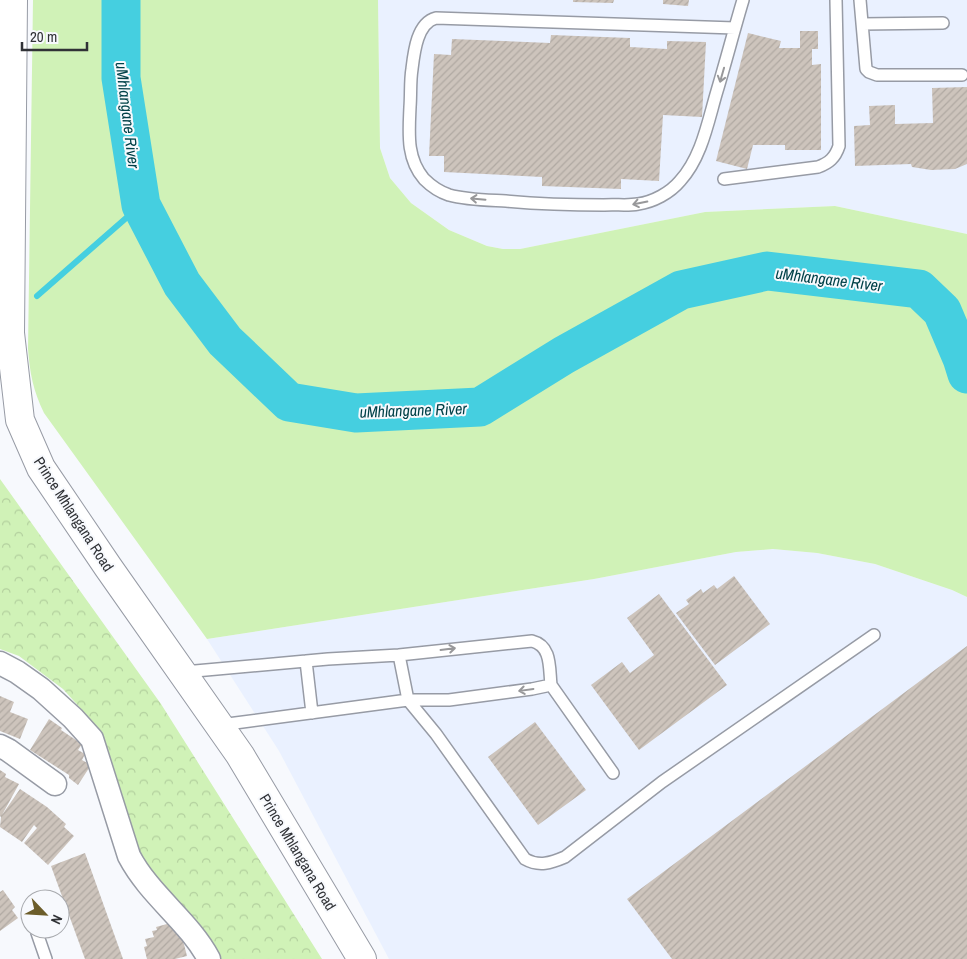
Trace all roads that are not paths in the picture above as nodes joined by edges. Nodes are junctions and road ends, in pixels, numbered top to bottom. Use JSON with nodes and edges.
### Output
{"nodes":[{"id":1,"x":12,"y":0,"type":"edge"},
{"id":2,"x":743,"y":0,"type":"edge"},
{"id":3,"x":836,"y":0,"type":"edge"},
{"id":4,"x":860,"y":0,"type":"edge"},
{"id":5,"x":943,"y":23,"type":"dead end"},
{"id":6,"x":862,"y":24,"type":"junction"},
{"id":7,"x":735,"y":28,"type":"junction"},
{"id":8,"x":962,"y":75,"type":"dead end"},
{"id":9,"x":724,"y":179,"type":"dead end"},
{"id":10,"x":874,"y":635,"type":"dead end"},
{"id":11,"x":399,"y":655,"type":"junction"},
{"id":12,"x":306,"y":661,"type":"junction"},
{"id":13,"x":0,"y":663,"type":"edge"},
{"id":14,"x":183,"y":673,"type":"junction"},
{"id":15,"x":551,"y":685,"type":"junction"},
{"id":16,"x":408,"y":700,"type":"junction"},
{"id":17,"x":312,"y":713,"type":"junction"},
{"id":18,"x":220,"y":725,"type":"junction"},
{"id":19,"x":0,"y":746,"type":"edge"},
{"id":20,"x":614,"y":773,"type":"dead end"},
{"id":21,"x":55,"y":784,"type":"dead end"},
{"id":22,"x":39,"y":939,"type":"edge"},
{"id":23,"x":46,"y":959,"type":"edge"},
{"id":24,"x":209,"y":959,"type":"edge"},
{"id":25,"x":362,"y":959,"type":"edge"}],
"edges":[{"from":1,"to":14,"type":"street","name":"Prince Mhlangana Road"},
{"from":2,"to":7,"type":"lane"},
{"from":3,"to":9,"type":"lane"},
{"from":4,"to":6,"type":"lane"},
{"from":5,"to":6,"type":"lane"},
{"from":6,"to":8,"type":"lane"},
{"from":7,"to":7,"type":"lane","one_way":true},
{"from":10,"to":16,"type":"lane"},
{"from":11,"to":12,"type":"lane"},
{"from":11,"to":15,"type":"lane","one_way":true},
{"from":11,"to":16,"type":"lane"},
{"from":12,"to":14,"type":"lane"},
{"from":12,"to":17,"type":"lane"},
{"from":13,"to":24,"type":"street"},
{"from":14,"to":18,"type":"street","name":"Prince Mhlangana Road"},
{"from":15,"to":16,"type":"lane","one_way":true},
{"from":15,"to":20,"type":"lane"},
{"from":16,"to":17,"type":"lane"},
{"from":17,"to":18,"type":"lane"},
{"from":18,"to":25,"type":"street","name":"Prince Mhlangana Road"},
{"from":19,"to":21,"type":"street"},
{"from":22,"to":23,"type":"lane"}]}
